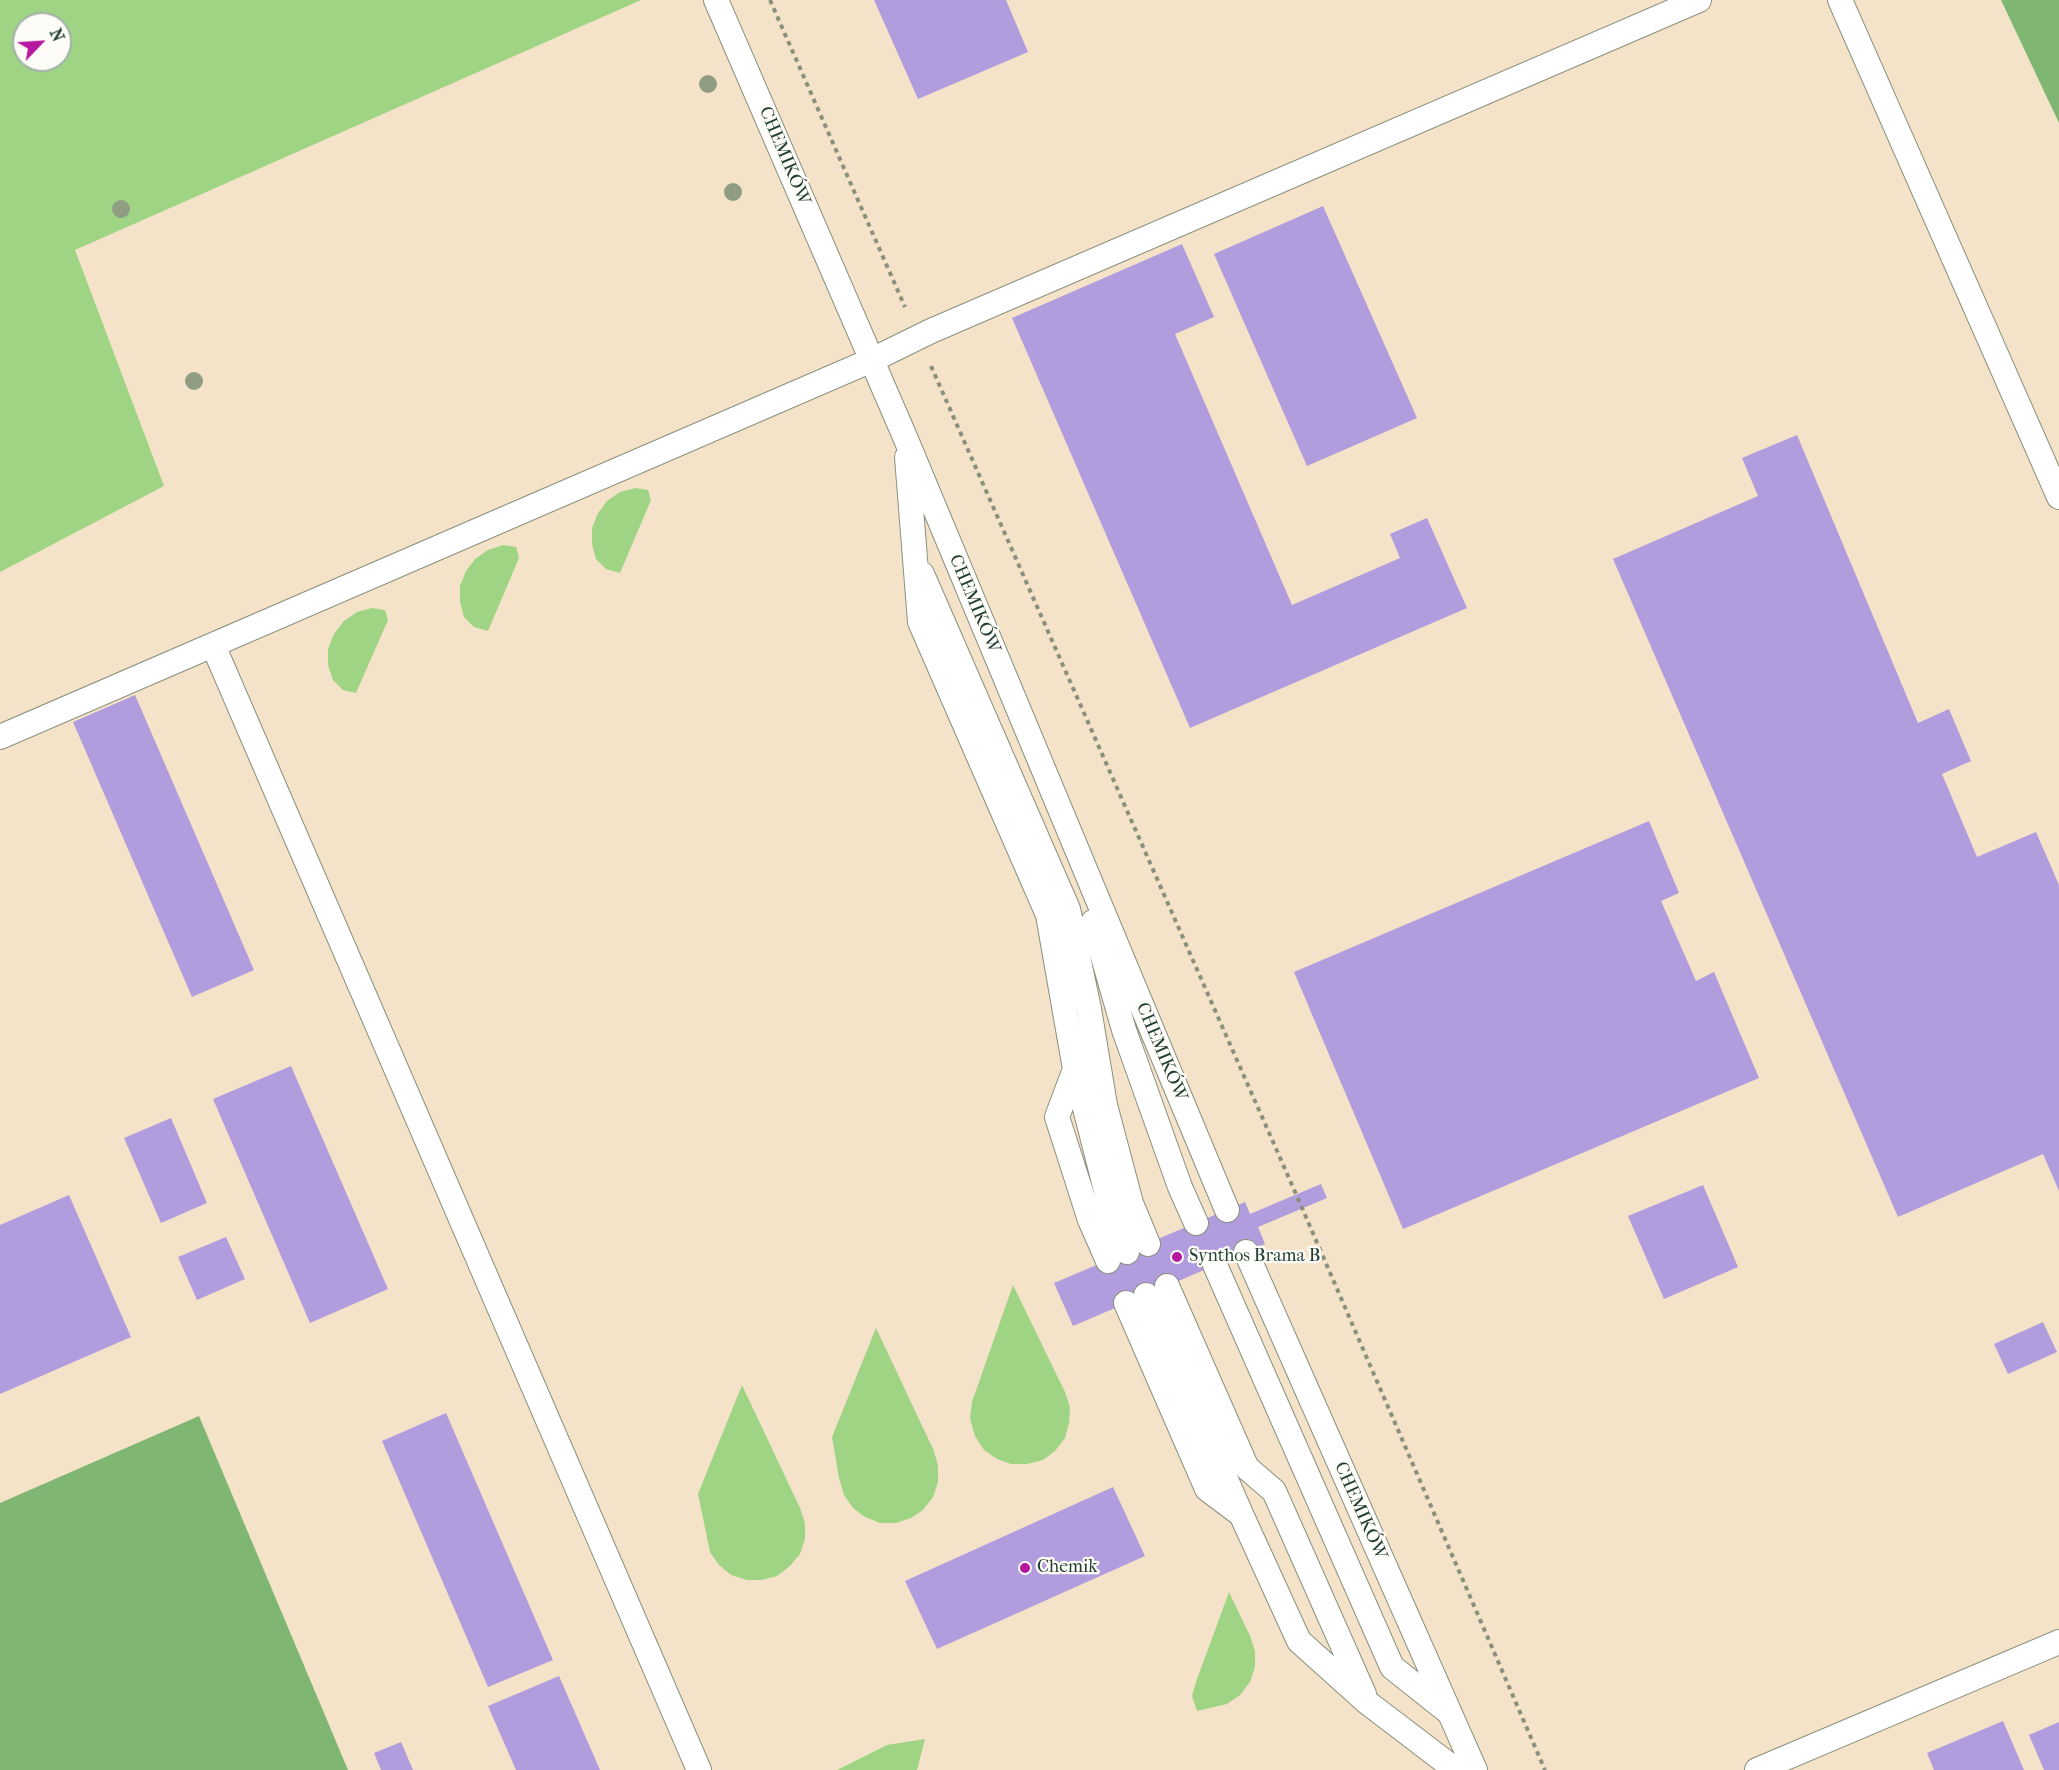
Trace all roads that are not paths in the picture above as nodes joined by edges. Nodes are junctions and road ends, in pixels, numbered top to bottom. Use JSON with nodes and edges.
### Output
{"nodes":[{"id":1,"x":716,"y":0,"type":"edge"},
{"id":2,"x":1699,"y":0,"type":"edge"},
{"id":3,"x":1840,"y":0,"type":"edge"},
{"id":4,"x":872,"y":360,"type":"junction"},
{"id":5,"x":905,"y":437,"type":"junction"},
{"id":6,"x":2059,"y":497,"type":"edge"},
{"id":7,"x":914,"y":555,"type":"junction"},
{"id":8,"x":964,"y":579,"type":"junction"},
{"id":9,"x":213,"y":645,"type":"junction"},
{"id":10,"x":0,"y":737,"type":"edge"},
{"id":11,"x":1227,"y":1210,"type":"dead end"},
{"id":12,"x":1196,"y":1223,"type":"dead end"},
{"id":13,"x":1246,"y":1252,"type":"dead end"},
{"id":14,"x":1215,"y":1265,"type":"dead end"},
{"id":15,"x":2059,"y":1642,"type":"edge"},
{"id":16,"x":1368,"y":1703,"type":"junction"},
{"id":17,"x":1450,"y":1714,"type":"junction"},
{"id":18,"x":699,"y":1770,"type":"edge"},
{"id":19,"x":1456,"y":1770,"type":"edge"},
{"id":20,"x":1475,"y":1770,"type":"edge"},
{"id":21,"x":1757,"y":1770,"type":"edge"}],
"edges":[{"from":1,"to":4,"type":"lane","name":"CHEMIKÓW"},
{"from":2,"to":4,"type":"lane"},
{"from":3,"to":6,"type":"lane"},
{"from":4,"to":5,"type":"lane","name":"CHEMIKÓW"},
{"from":4,"to":9,"type":"lane"},
{"from":5,"to":7,"type":"lane"},
{"from":5,"to":8,"type":"lane","name":"CHEMIKÓW"},
{"from":7,"to":7,"type":"lane"},
{"from":8,"to":11,"type":"lane","name":"CHEMIKÓW"},
{"from":8,"to":12,"type":"lane"},
{"from":9,"to":10,"type":"lane"},
{"from":9,"to":18,"type":"lane"},
{"from":13,"to":17,"type":"lane","name":"CHEMIKÓW"},
{"from":14,"to":17,"type":"lane"},
{"from":15,"to":21,"type":"lane"},
{"from":16,"to":16,"type":"lane"},
{"from":16,"to":19,"type":"lane"},
{"from":17,"to":20,"type":"lane","name":"CHEMIKÓW"}]}
